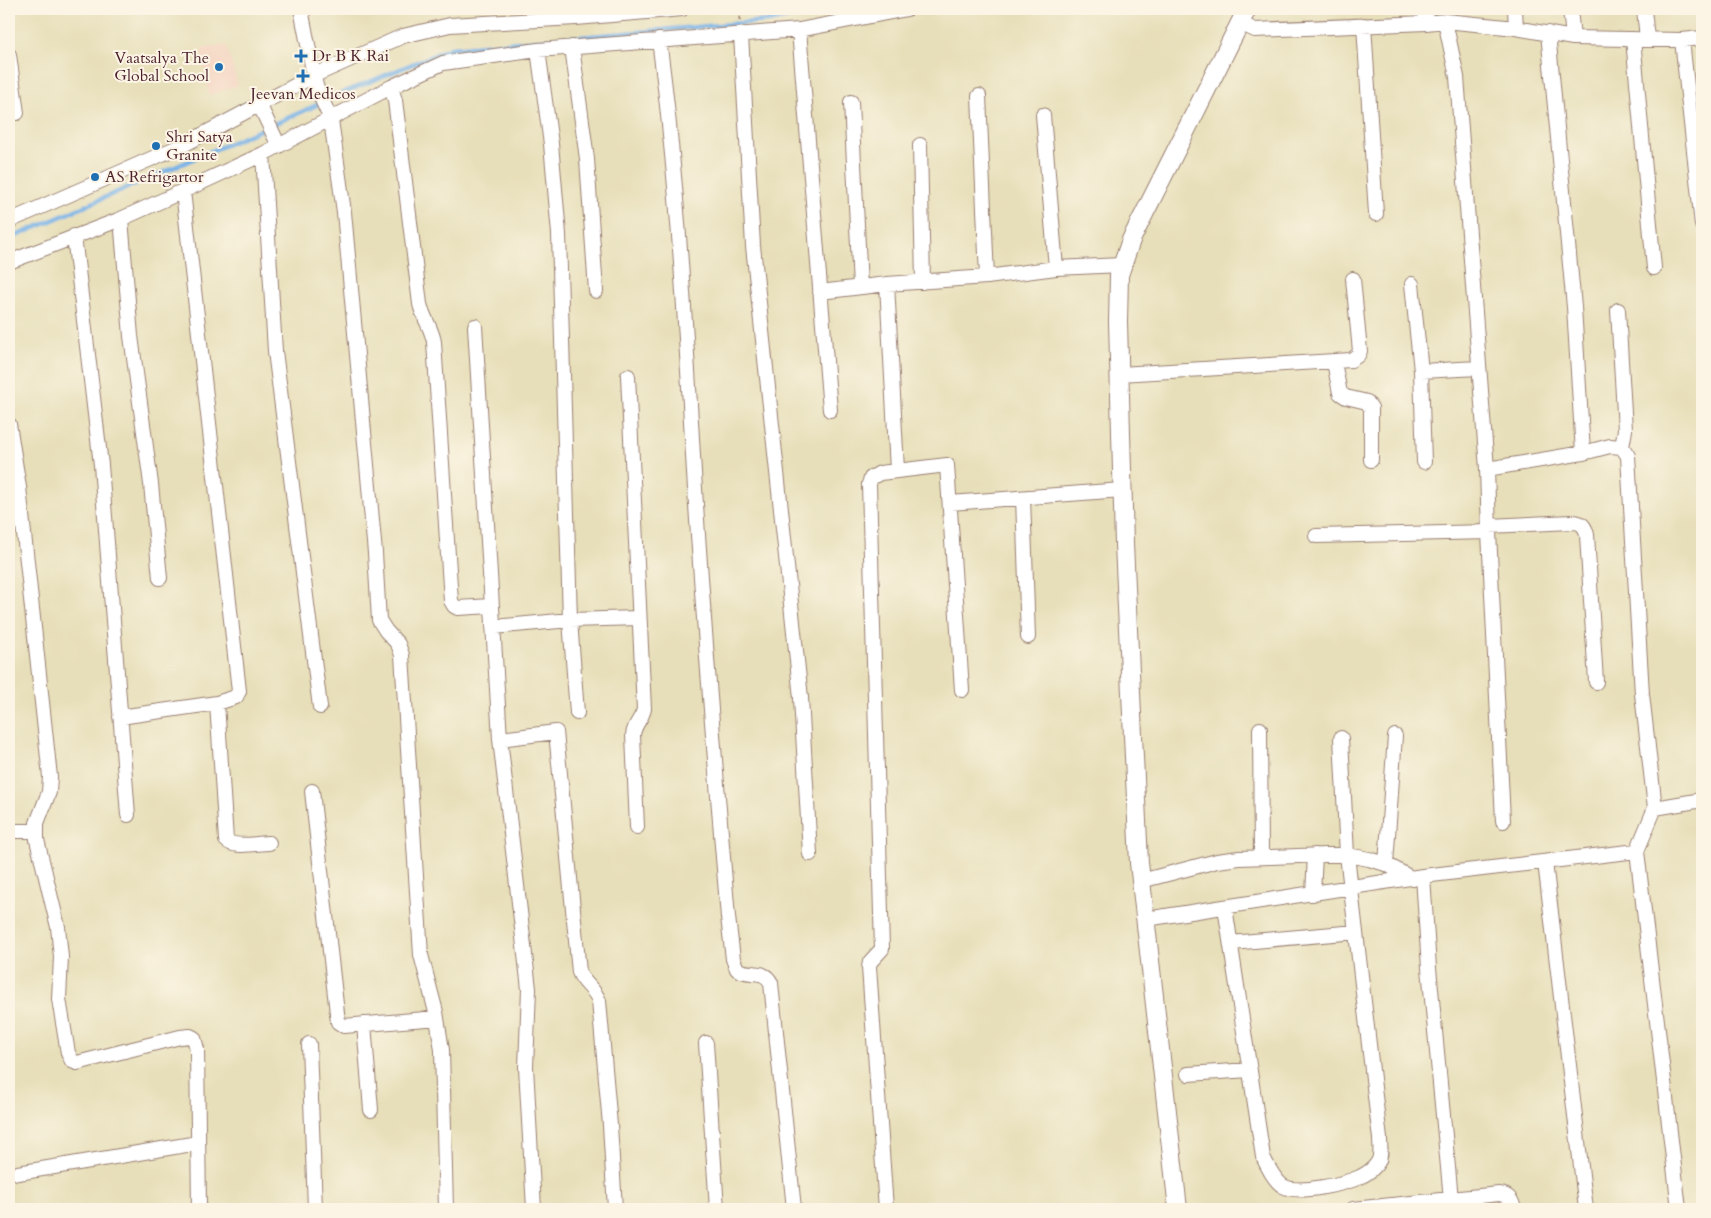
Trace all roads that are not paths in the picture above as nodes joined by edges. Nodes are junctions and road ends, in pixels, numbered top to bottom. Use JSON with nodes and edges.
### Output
{"nodes":[{"id":1,"x":301,"y":9,"type":"edge"},
{"id":2,"x":682,"y":9,"type":"edge"},
{"id":3,"x":906,"y":9,"type":"edge"},
{"id":4,"x":1425,"y":9,"type":"edge"},
{"id":5,"x":1514,"y":9,"type":"edge"},
{"id":6,"x":1570,"y":9,"type":"edge"},
{"id":7,"x":1644,"y":9,"type":"edge"},
{"id":8,"x":1243,"y":16,"type":"edge"},
{"id":9,"x":1445,"y":21,"type":"junction"},
{"id":10,"x":1426,"y":23,"type":"junction"},
{"id":11,"x":1364,"y":25,"type":"junction"},
{"id":12,"x":1516,"y":28,"type":"junction"},
{"id":13,"x":799,"y":30,"type":"junction"},
{"id":14,"x":1548,"y":33,"type":"junction"},
{"id":15,"x":741,"y":35,"type":"junction"},
{"id":16,"x":1572,"y":38,"type":"junction"},
{"id":17,"x":1702,"y":38,"type":"edge"},
{"id":18,"x":1640,"y":39,"type":"junction"},
{"id":19,"x":659,"y":40,"type":"junction"},
{"id":20,"x":1682,"y":40,"type":"junction"},
{"id":21,"x":572,"y":47,"type":"junction"},
{"id":22,"x":538,"y":50,"type":"junction"},
{"id":23,"x":9,"y":55,"type":"edge"},
{"id":24,"x":315,"y":80,"type":"junction"},
{"id":25,"x":391,"y":87,"type":"junction"},
{"id":26,"x":979,"y":96,"type":"dead end"},
{"id":27,"x":851,"y":102,"type":"dead end"},
{"id":28,"x":261,"y":110,"type":"junction"},
{"id":29,"x":17,"y":113,"type":"dead end"},
{"id":30,"x":329,"y":115,"type":"junction"},
{"id":31,"x":1043,"y":115,"type":"dead end"},
{"id":32,"x":277,"y":143,"type":"junction"},
{"id":33,"x":920,"y":144,"type":"dead end"},
{"id":34,"x":263,"y":154,"type":"junction"},
{"id":35,"x":183,"y":191,"type":"junction"},
{"id":36,"x":1376,"y":214,"type":"dead end"},
{"id":37,"x":121,"y":219,"type":"junction"},
{"id":38,"x":9,"y":221,"type":"edge"},
{"id":39,"x":1702,"y":225,"type":"edge"},
{"id":40,"x":74,"y":236,"type":"junction"},
{"id":41,"x":9,"y":262,"type":"edge"},
{"id":42,"x":1122,"y":265,"type":"junction"},
{"id":43,"x":1056,"y":268,"type":"junction"},
{"id":44,"x":1654,"y":268,"type":"dead end"},
{"id":45,"x":987,"y":277,"type":"junction"},
{"id":46,"x":1353,"y":279,"type":"dead end"},
{"id":47,"x":924,"y":282,"type":"junction"},
{"id":48,"x":887,"y":284,"type":"junction"},
{"id":49,"x":1412,"y":284,"type":"dead end"},
{"id":50,"x":860,"y":288,"type":"junction"},
{"id":51,"x":596,"y":291,"type":"dead end"},
{"id":52,"x":820,"y":292,"type":"junction"},
{"id":53,"x":1618,"y":310,"type":"dead end"},
{"id":54,"x":475,"y":326,"type":"dead end"},
{"id":55,"x":1334,"y":362,"type":"junction"},
{"id":56,"x":1479,"y":368,"type":"junction"},
{"id":57,"x":1420,"y":371,"type":"junction"},
{"id":58,"x":1120,"y":374,"type":"junction"},
{"id":59,"x":628,"y":376,"type":"dead end"},
{"id":60,"x":830,"y":410,"type":"dead end"},
{"id":61,"x":9,"y":424,"type":"edge"},
{"id":62,"x":1622,"y":447,"type":"junction"},
{"id":63,"x":1583,"y":453,"type":"junction"},
{"id":64,"x":1371,"y":460,"type":"dead end"},
{"id":65,"x":1424,"y":462,"type":"dead end"},
{"id":66,"x":897,"y":470,"type":"junction"},
{"id":67,"x":1487,"y":470,"type":"junction"},
{"id":68,"x":1122,"y":490,"type":"junction"},
{"id":69,"x":1023,"y":498,"type":"junction"},
{"id":70,"x":950,"y":503,"type":"junction"},
{"id":71,"x":1489,"y":529,"type":"junction"},
{"id":72,"x":1316,"y":536,"type":"dead end"},
{"id":73,"x":160,"y":578,"type":"dead end"},
{"id":74,"x":492,"y":606,"type":"junction"},
{"id":75,"x":639,"y":618,"type":"junction"},
{"id":76,"x":570,"y":620,"type":"junction"},
{"id":77,"x":493,"y":627,"type":"junction"},
{"id":78,"x":1028,"y":637,"type":"dead end"},
{"id":79,"x":1596,"y":682,"type":"dead end"},
{"id":80,"x":962,"y":690,"type":"dead end"},
{"id":81,"x":216,"y":703,"type":"junction"},
{"id":82,"x":320,"y":707,"type":"dead end"},
{"id":83,"x":577,"y":713,"type":"dead end"},
{"id":84,"x":120,"y":717,"type":"junction"},
{"id":85,"x":1260,"y":729,"type":"dead end"},
{"id":86,"x":1395,"y":736,"type":"dead end"},
{"id":87,"x":1340,"y":738,"type":"dead end"},
{"id":88,"x":500,"y":739,"type":"junction"},
{"id":89,"x":312,"y":791,"type":"dead end"},
{"id":90,"x":1702,"y":800,"type":"edge"},
{"id":91,"x":1702,"y":805,"type":"edge"},
{"id":92,"x":1656,"y":808,"type":"junction"},
{"id":93,"x":128,"y":815,"type":"dead end"},
{"id":94,"x":1503,"y":821,"type":"dead end"},
{"id":95,"x":637,"y":827,"type":"dead end"},
{"id":96,"x":36,"y":831,"type":"junction"},
{"id":97,"x":9,"y":832,"type":"edge"},
{"id":98,"x":269,"y":843,"type":"dead end"},
{"id":99,"x":1637,"y":852,"type":"junction"},
{"id":100,"x":810,"y":854,"type":"dead end"},
{"id":101,"x":1315,"y":855,"type":"junction"},
{"id":102,"x":1348,"y":855,"type":"junction"},
{"id":103,"x":1261,"y":856,"type":"junction"},
{"id":104,"x":1544,"y":862,"type":"junction"},
{"id":105,"x":1386,"y":864,"type":"junction"},
{"id":106,"x":1418,"y":878,"type":"junction"},
{"id":107,"x":1141,"y":881,"type":"junction"},
{"id":108,"x":1351,"y":888,"type":"junction"},
{"id":109,"x":1313,"y":894,"type":"junction"},
{"id":110,"x":1225,"y":907,"type":"junction"},
{"id":111,"x":1146,"y":919,"type":"junction"},
{"id":112,"x":1356,"y":932,"type":"junction"},
{"id":113,"x":1231,"y":942,"type":"junction"},
{"id":114,"x":437,"y":1018,"type":"junction"},
{"id":115,"x":364,"y":1024,"type":"junction"},
{"id":116,"x":706,"y":1043,"type":"dead end"},
{"id":117,"x":309,"y":1044,"type":"dead end"},
{"id":118,"x":1250,"y":1070,"type":"junction"},
{"id":119,"x":1188,"y":1074,"type":"dead end"},
{"id":120,"x":371,"y":1110,"type":"dead end"},
{"id":121,"x":198,"y":1143,"type":"junction"},
{"id":122,"x":18,"y":1173,"type":"dead end"},
{"id":123,"x":1451,"y":1199,"type":"junction"},
{"id":124,"x":199,"y":1209,"type":"edge"},
{"id":125,"x":315,"y":1209,"type":"edge"},
{"id":126,"x":446,"y":1209,"type":"edge"},
{"id":127,"x":534,"y":1209,"type":"edge"},
{"id":128,"x":615,"y":1209,"type":"edge"},
{"id":129,"x":717,"y":1209,"type":"edge"},
{"id":130,"x":794,"y":1209,"type":"edge"},
{"id":131,"x":886,"y":1209,"type":"edge"},
{"id":132,"x":1178,"y":1209,"type":"edge"},
{"id":133,"x":1353,"y":1209,"type":"edge"},
{"id":134,"x":1514,"y":1209,"type":"edge"},
{"id":135,"x":1586,"y":1209,"type":"edge"},
{"id":136,"x":1679,"y":1209,"type":"edge"}],
"edges":[{"from":1,"to":24,"type":"street"},
{"from":2,"to":24,"type":"street"},
{"from":3,"to":13,"type":"street"},
{"from":4,"to":10,"type":"street"},
{"from":5,"to":12,"type":"street"},
{"from":6,"to":16,"type":"street"},
{"from":7,"to":18,"type":"street"},
{"from":8,"to":11,"type":"street"},
{"from":8,"to":42,"type":"main road"},
{"from":9,"to":10,"type":"street"},
{"from":9,"to":12,"type":"street"},
{"from":9,"to":56,"type":"street"},
{"from":10,"to":11,"type":"street"},
{"from":11,"to":36,"type":"street"},
{"from":12,"to":14,"type":"street"},
{"from":13,"to":15,"type":"street"},
{"from":13,"to":52,"type":"street"},
{"from":14,"to":16,"type":"street"},
{"from":14,"to":63,"type":"street"},
{"from":15,"to":19,"type":"street"},
{"from":15,"to":100,"type":"street"},
{"from":16,"to":18,"type":"street"},
{"from":17,"to":20,"type":"street"},
{"from":18,"to":20,"type":"street"},
{"from":18,"to":44,"type":"street"},
{"from":19,"to":21,"type":"street"},
{"from":19,"to":130,"type":"street"},
{"from":20,"to":39,"type":"street"},
{"from":21,"to":22,"type":"street"},
{"from":21,"to":51,"type":"street"},
{"from":22,"to":25,"type":"street"},
{"from":22,"to":76,"type":"street"},
{"from":23,"to":29,"type":"street"},
{"from":24,"to":28,"type":"street"},
{"from":24,"to":30,"type":"street"},
{"from":25,"to":30,"type":"street"},
{"from":25,"to":74,"type":"street"},
{"from":26,"to":45,"type":"street"},
{"from":27,"to":50,"type":"street"},
{"from":28,"to":32,"type":"street"},
{"from":28,"to":38,"type":"street"},
{"from":30,"to":32,"type":"street"},
{"from":30,"to":114,"type":"street"},
{"from":31,"to":43,"type":"street"},
{"from":32,"to":34,"type":"street"},
{"from":33,"to":47,"type":"street"},
{"from":34,"to":35,"type":"street"},
{"from":34,"to":82,"type":"street"},
{"from":35,"to":37,"type":"street"},
{"from":35,"to":81,"type":"street"},
{"from":37,"to":40,"type":"street"},
{"from":37,"to":73,"type":"street"},
{"from":40,"to":41,"type":"street"},
{"from":40,"to":84,"type":"street"},
{"from":42,"to":43,"type":"street"},
{"from":42,"to":58,"type":"main road"},
{"from":43,"to":45,"type":"street"},
{"from":45,"to":47,"type":"street"},
{"from":46,"to":55,"type":"street"},
{"from":47,"to":48,"type":"street"},
{"from":48,"to":50,"type":"street"},
{"from":48,"to":66,"type":"street"},
{"from":49,"to":57,"type":"street"},
{"from":50,"to":52,"type":"street"},
{"from":52,"to":60,"type":"street"},
{"from":53,"to":62,"type":"street"},
{"from":54,"to":74,"type":"street"},
{"from":55,"to":58,"type":"street"},
{"from":55,"to":64,"type":"street"},
{"from":56,"to":57,"type":"street"},
{"from":56,"to":67,"type":"street"},
{"from":57,"to":65,"type":"street"},
{"from":58,"to":68,"type":"main road"},
{"from":59,"to":75,"type":"street"},
{"from":61,"to":96,"type":"street"},
{"from":62,"to":63,"type":"street"},
{"from":62,"to":92,"type":"street"},
{"from":63,"to":67,"type":"street"},
{"from":66,"to":70,"type":"street"},
{"from":66,"to":131,"type":"street"},
{"from":67,"to":71,"type":"street"},
{"from":68,"to":69,"type":"street"},
{"from":68,"to":107,"type":"main road"},
{"from":69,"to":70,"type":"street"},
{"from":69,"to":78,"type":"street"},
{"from":70,"to":80,"type":"street"},
{"from":71,"to":72,"type":"street"},
{"from":71,"to":79,"type":"street"},
{"from":71,"to":94,"type":"street"},
{"from":74,"to":77,"type":"street"},
{"from":75,"to":76,"type":"street"},
{"from":75,"to":95,"type":"street"},
{"from":76,"to":77,"type":"street"},
{"from":76,"to":83,"type":"street"},
{"from":77,"to":88,"type":"street"},
{"from":81,"to":84,"type":"street"},
{"from":81,"to":98,"type":"street"},
{"from":84,"to":93,"type":"street"},
{"from":85,"to":103,"type":"street"},
{"from":86,"to":105,"type":"street"},
{"from":87,"to":102,"type":"street"},
{"from":88,"to":127,"type":"street"},
{"from":88,"to":128,"type":"street"},
{"from":89,"to":115,"type":"street"},
{"from":90,"to":91,"type":"street"},
{"from":90,"to":92,"type":"street"},
{"from":92,"to":99,"type":"street"},
{"from":96,"to":97,"type":"street"},
{"from":96,"to":121,"type":"street"},
{"from":99,"to":104,"type":"street"},
{"from":99,"to":136,"type":"street"},
{"from":101,"to":102,"type":"street"},
{"from":101,"to":103,"type":"street"},
{"from":101,"to":109,"type":"street"},
{"from":102,"to":105,"type":"street"},
{"from":102,"to":108,"type":"street"},
{"from":103,"to":107,"type":"street"},
{"from":104,"to":106,"type":"street"},
{"from":104,"to":135,"type":"street"},
{"from":105,"to":106,"type":"street"},
{"from":106,"to":108,"type":"street"},
{"from":106,"to":123,"type":"street"},
{"from":107,"to":111,"type":"main road"},
{"from":108,"to":109,"type":"street"},
{"from":108,"to":112,"type":"street"},
{"from":109,"to":110,"type":"street"},
{"from":110,"to":111,"type":"street"},
{"from":110,"to":113,"type":"street"},
{"from":111,"to":132,"type":"main road"},
{"from":112,"to":113,"type":"street"},
{"from":112,"to":118,"type":"street"},
{"from":113,"to":118,"type":"street"},
{"from":114,"to":115,"type":"street"},
{"from":114,"to":126,"type":"street"},
{"from":115,"to":120,"type":"street"},
{"from":116,"to":129,"type":"street"},
{"from":117,"to":125,"type":"street"},
{"from":118,"to":119,"type":"street"},
{"from":121,"to":122,"type":"street"},
{"from":121,"to":124,"type":"street"},
{"from":123,"to":133,"type":"street"},
{"from":123,"to":134,"type":"street"}]}
